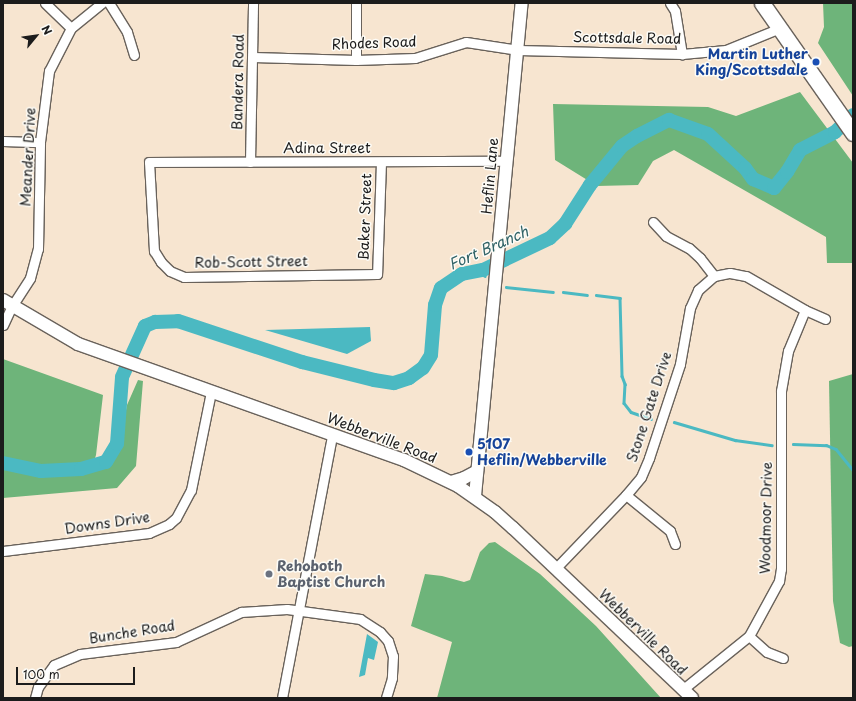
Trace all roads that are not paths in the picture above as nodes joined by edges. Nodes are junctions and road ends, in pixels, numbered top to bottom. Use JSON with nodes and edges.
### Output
{"nodes":[{"id":1,"x":45,"y":3,"type":"edge"},
{"id":2,"x":102,"y":3,"type":"edge"},
{"id":3,"x":109,"y":3,"type":"edge"},
{"id":4,"x":253,"y":3,"type":"edge"},
{"id":5,"x":356,"y":3,"type":"edge"},
{"id":6,"x":522,"y":3,"type":"edge"},
{"id":7,"x":670,"y":3,"type":"edge"},
{"id":8,"x":762,"y":3,"type":"edge"},
{"id":9,"x":71,"y":28,"type":"junction"},
{"id":10,"x":780,"y":28,"type":"junction"},
{"id":11,"x":518,"y":50,"type":"junction"},
{"id":12,"x":682,"y":54,"type":"junction"},
{"id":13,"x":134,"y":55,"type":"dead end"},
{"id":14,"x":253,"y":57,"type":"junction"},
{"id":15,"x":356,"y":60,"type":"junction"},
{"id":16,"x":853,"y":133,"type":"edge"},
{"id":17,"x":3,"y":141,"type":"edge"},
{"id":18,"x":40,"y":142,"type":"junction"},
{"id":19,"x":506,"y":161,"type":"junction"},
{"id":20,"x":149,"y":162,"type":"joint"},
{"id":21,"x":250,"y":162,"type":"junction"},
{"id":22,"x":382,"y":162,"type":"junction"},
{"id":23,"x":653,"y":222,"type":"dead end"},
{"id":24,"x":377,"y":274,"type":"joint"},
{"id":25,"x":714,"y":276,"type":"junction"},
{"id":26,"x":8,"y":303,"type":"edge"},
{"id":27,"x":805,"y":310,"type":"junction"},
{"id":28,"x":825,"y":319,"type":"dead end"},
{"id":29,"x":3,"y":325,"type":"edge"},
{"id":30,"x":211,"y":392,"type":"junction"},
{"id":31,"x":332,"y":435,"type":"junction"},
{"id":32,"x":477,"y":471,"type":"junction"},
{"id":33,"x":451,"y":482,"type":"junction"},
{"id":34,"x":626,"y":495,"type":"junction"},
{"id":35,"x":474,"y":496,"type":"junction"},
{"id":36,"x":675,"y":544,"type":"dead end"},
{"id":37,"x":3,"y":551,"type":"edge"},
{"id":38,"x":555,"y":569,"type":"junction"},
{"id":39,"x":298,"y":609,"type":"junction"},
{"id":40,"x":749,"y":636,"type":"junction"},
{"id":41,"x":783,"y":658,"type":"dead end"},
{"id":42,"x":682,"y":690,"type":"junction"},
{"id":43,"x":35,"y":698,"type":"edge"},
{"id":44,"x":282,"y":698,"type":"edge"},
{"id":45,"x":386,"y":698,"type":"edge"},
{"id":46,"x":692,"y":698,"type":"edge"}],
"edges":[{"from":1,"to":9,"type":"street"},
{"from":2,"to":9,"type":"street","name":"Meander Drive"},
{"from":3,"to":13,"type":"street"},
{"from":4,"to":14,"type":"street","name":"Bandera Road"},
{"from":5,"to":15,"type":"street"},
{"from":6,"to":11,"type":"street","name":"Heflin Lane"},
{"from":7,"to":12,"type":"street"},
{"from":8,"to":10,"type":"main road"},
{"from":9,"to":18,"type":"street","name":"Meander Drive"},
{"from":10,"to":12,"type":"street","name":"Scottsdale Road"},
{"from":10,"to":16,"type":"main road"},
{"from":11,"to":12,"type":"street","name":"Scottsdale Road"},
{"from":11,"to":15,"type":"street","name":"Rhodes Road"},
{"from":11,"to":19,"type":"street","name":"Heflin Lane"},
{"from":14,"to":15,"type":"street","name":"Rhodes Road"},
{"from":14,"to":21,"type":"street","name":"Bandera Road"},
{"from":17,"to":18,"type":"street"},
{"from":18,"to":26,"type":"street","name":"Meander Drive"},
{"from":19,"to":22,"type":"street","name":"Adina Street"},
{"from":19,"to":32,"type":"street","name":"Heflin Lane"},
{"from":20,"to":21,"type":"street","name":"Adina Street"},
{"from":20,"to":24,"type":"street","name":"Rob-Scott Street"},
{"from":21,"to":22,"type":"street","name":"Adina Street"},
{"from":22,"to":24,"type":"street","name":"Baker Street"},
{"from":23,"to":25,"type":"street"},
{"from":25,"to":27,"type":"street"},
{"from":25,"to":34,"type":"street","name":"Stone Gate Drive"},
{"from":26,"to":29,"type":"street","name":"Meander Drive"},
{"from":26,"to":30,"type":"street","name":"Webberville Road"},
{"from":27,"to":28,"type":"street"},
{"from":27,"to":40,"type":"street","name":"Woodmoor Drive"},
{"from":30,"to":31,"type":"street","name":"Webberville Road"},
{"from":30,"to":37,"type":"street","name":"Downs Drive"},
{"from":31,"to":33,"type":"street","name":"Webberville Road"},
{"from":31,"to":39,"type":"street"},
{"from":32,"to":33,"type":"street"},
{"from":32,"to":35,"type":"street","name":"Heflin Lane"},
{"from":33,"to":35,"type":"street","name":"Webberville Road"},
{"from":34,"to":36,"type":"street"},
{"from":34,"to":38,"type":"street","name":"Stone Gate Drive"},
{"from":35,"to":38,"type":"street","name":"Webberville Road"},
{"from":38,"to":42,"type":"street","name":"Webberville Road"},
{"from":39,"to":43,"type":"street","name":"Bunche Road"},
{"from":39,"to":44,"type":"street"},
{"from":39,"to":45,"type":"street","name":"Bunche Road"},
{"from":40,"to":41,"type":"street"},
{"from":40,"to":42,"type":"street","name":"Woodmoor Drive"},
{"from":42,"to":46,"type":"street","name":"Webberville Road"}]}
